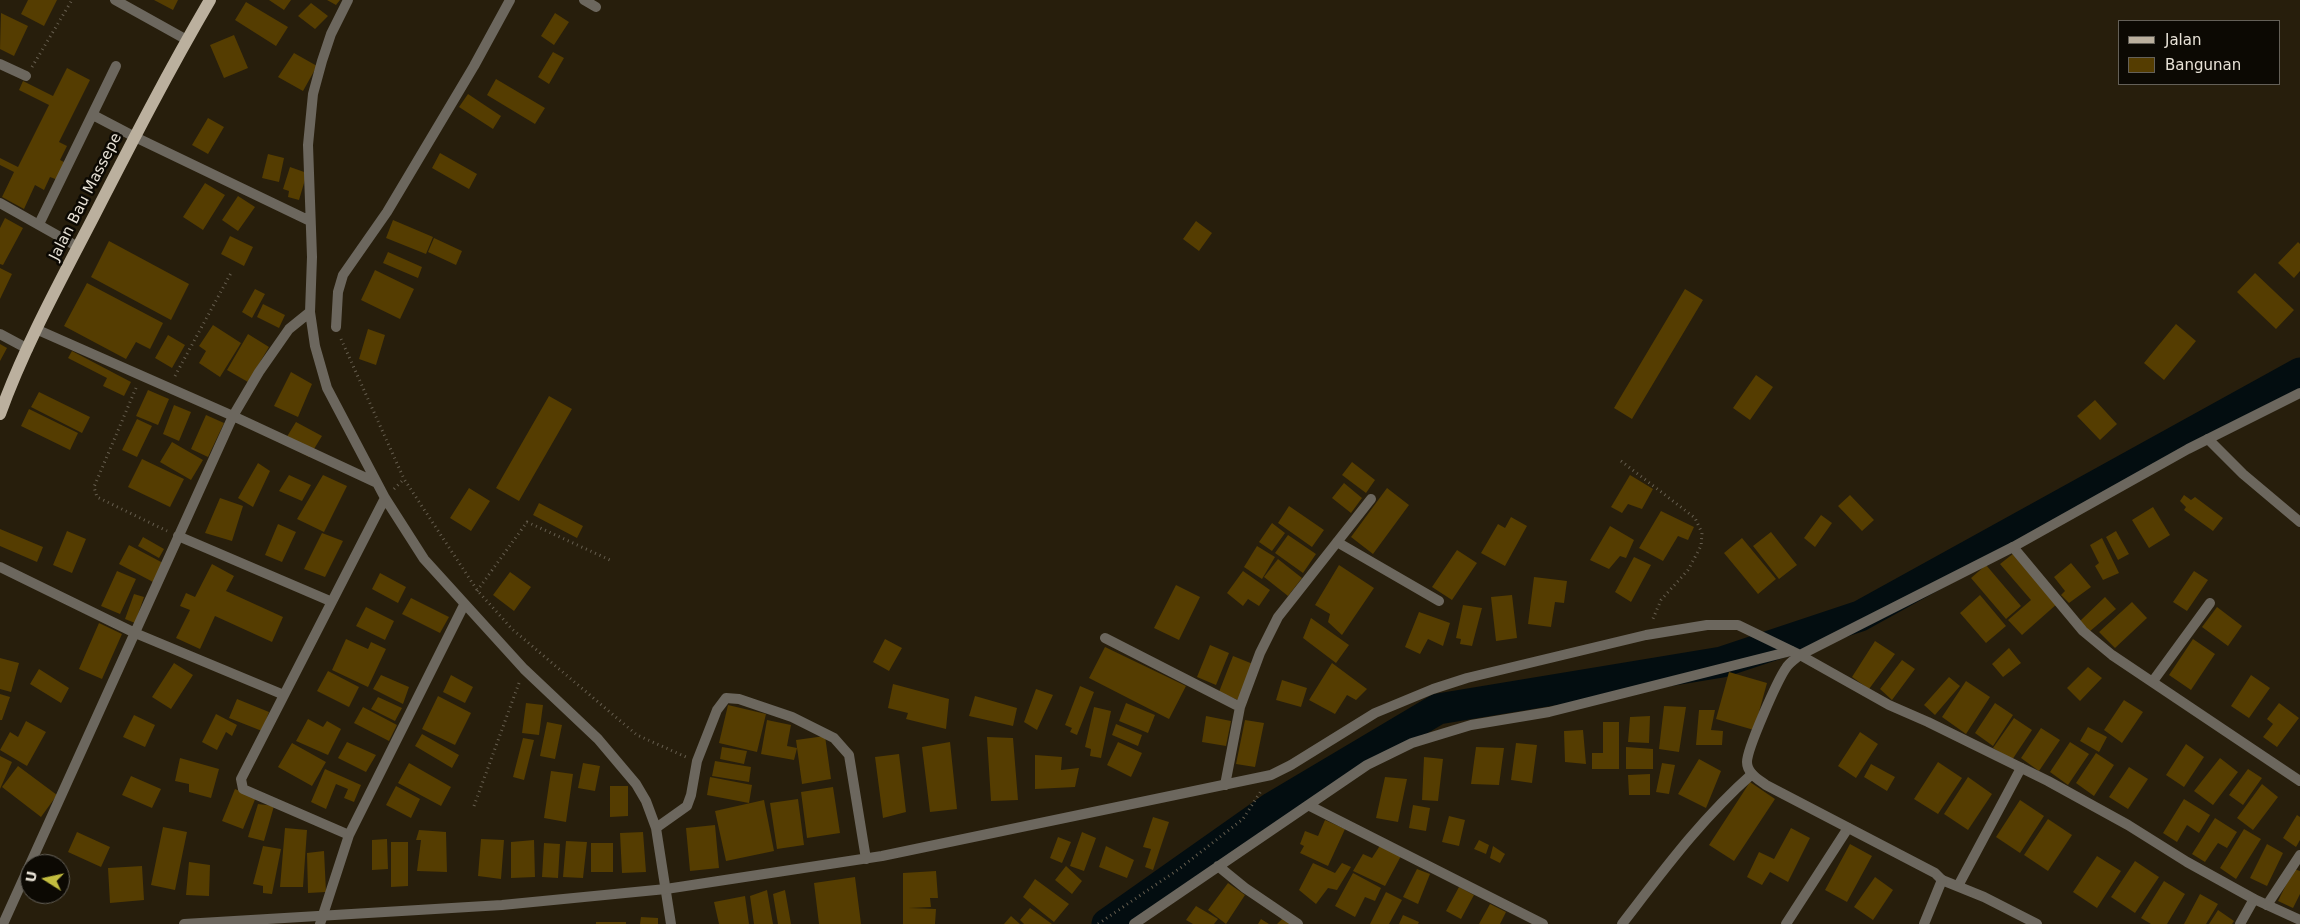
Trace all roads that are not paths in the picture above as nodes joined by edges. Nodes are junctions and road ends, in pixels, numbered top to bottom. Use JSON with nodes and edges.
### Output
{"nodes":[{"id":1,"x":115,"y":0,"type":"edge"},
{"id":2,"x":210,"y":0,"type":"edge"},
{"id":3,"x":348,"y":0,"type":"edge"},
{"id":4,"x":510,"y":0,"type":"edge"},
{"id":5,"x":584,"y":0,"type":"edge"},
{"id":6,"x":596,"y":6,"type":"dead end"},
{"id":7,"x":187,"y":40,"type":"junction"},
{"id":8,"x":0,"y":64,"type":"edge"},
{"id":9,"x":116,"y":66,"type":"dead end"},
{"id":10,"x":26,"y":76,"type":"road end"},
{"id":11,"x":93,"y":115,"type":"junction"},
{"id":12,"x":136,"y":137,"type":"junction"},
{"id":13,"x":0,"y":203,"type":"edge"},
{"id":14,"x":310,"y":222,"type":"junction"},
{"id":15,"x":39,"y":224,"type":"junction"},
{"id":16,"x":78,"y":247,"type":"junction"},
{"id":17,"x":310,"y":312,"type":"junction"},
{"id":18,"x":336,"y":327,"type":"road end"},
{"id":19,"x":38,"y":330,"type":"junction"},
{"id":20,"x":0,"y":334,"type":"edge"},
{"id":21,"x":28,"y":350,"type":"junction"},
{"id":22,"x":2300,"y":393,"type":"edge"},
{"id":23,"x":0,"y":414,"type":"edge"},
{"id":24,"x":233,"y":416,"type":"junction"},
{"id":25,"x":2208,"y":439,"type":"junction"},
{"id":26,"x":377,"y":483,"type":"junction"},
{"id":27,"x":385,"y":498,"type":"junction"},
{"id":28,"x":1371,"y":499,"type":"dead end"},
{"id":29,"x":2300,"y":522,"type":"edge"},
{"id":30,"x":178,"y":536,"type":"junction"},
{"id":31,"x":1337,"y":542,"type":"junction"},
{"id":32,"x":2013,"y":547,"type":"junction"},
{"id":33,"x":0,"y":567,"type":"edge"},
{"id":34,"x":330,"y":601,"type":"junction"},
{"id":35,"x":1439,"y":601,"type":"dead end"},
{"id":36,"x":2210,"y":603,"type":"dead end"},
{"id":37,"x":464,"y":605,"type":"junction"},
{"id":38,"x":135,"y":633,"type":"junction"},
{"id":39,"x":1105,"y":638,"type":"dead end"},
{"id":40,"x":1795,"y":653,"type":"junction"},
{"id":41,"x":2153,"y":681,"type":"junction"},
{"id":42,"x":284,"y":694,"type":"junction"},
{"id":43,"x":1240,"y":707,"type":"junction"},
{"id":44,"x":2022,"y":768,"type":"junction"},
{"id":45,"x":1752,"y":774,"type":"junction"},
{"id":46,"x":2300,"y":781,"type":"edge"},
{"id":47,"x":1225,"y":785,"type":"junction"},
{"id":48,"x":1308,"y":805,"type":"junction"},
{"id":49,"x":660,"y":826,"type":"junction"},
{"id":50,"x":1848,"y":828,"type":"junction"},
{"id":51,"x":349,"y":835,"type":"junction"},
{"id":52,"x":2300,"y":855,"type":"edge"},
{"id":53,"x":866,"y":859,"type":"junction"},
{"id":54,"x":1218,"y":866,"type":"junction"},
{"id":55,"x":1942,"y":880,"type":"junction"},
{"id":56,"x":1958,"y":886,"type":"junction"},
{"id":57,"x":666,"y":889,"type":"junction"},
{"id":58,"x":2254,"y":899,"type":"junction"},
{"id":59,"x":2267,"y":905,"type":"junction"},
{"id":60,"x":2300,"y":920,"type":"edge"},
{"id":61,"x":321,"y":921,"type":"edge"},
{"id":62,"x":3,"y":924,"type":"edge"},
{"id":63,"x":184,"y":924,"type":"edge"},
{"id":64,"x":670,"y":924,"type":"edge"},
{"id":65,"x":1134,"y":924,"type":"edge"},
{"id":66,"x":1298,"y":924,"type":"edge"},
{"id":67,"x":1543,"y":924,"type":"edge"},
{"id":68,"x":1622,"y":924,"type":"edge"},
{"id":69,"x":1786,"y":924,"type":"edge"},
{"id":70,"x":1924,"y":924,"type":"edge"},
{"id":71,"x":2037,"y":924,"type":"edge"},
{"id":72,"x":2240,"y":924,"type":"edge"}],
"edges":[{"from":1,"to":7,"type":"street"},
{"from":2,"to":7,"type":"main road","name":"Jalan Bau Massepe"},
{"from":3,"to":14,"type":"street"},
{"from":4,"to":18,"type":"street"},
{"from":5,"to":6,"type":"street"},
{"from":7,"to":12,"type":"main road","name":"Jalan Bau Massepe"},
{"from":8,"to":10,"type":"street"},
{"from":9,"to":11,"type":"street"},
{"from":11,"to":12,"type":"street"},
{"from":11,"to":15,"type":"street"},
{"from":12,"to":14,"type":"street"},
{"from":12,"to":16,"type":"main road","name":"Jalan Bau Massepe"},
{"from":13,"to":15,"type":"street"},
{"from":14,"to":17,"type":"street"},
{"from":15,"to":16,"type":"street"},
{"from":16,"to":19,"type":"main road","name":"Jalan Bau Massepe"},
{"from":17,"to":24,"type":"street"},
{"from":17,"to":26,"type":"street"},
{"from":19,"to":21,"type":"main road","name":"Jalan Bau Massepe"},
{"from":19,"to":24,"type":"street"},
{"from":20,"to":21,"type":"street"},
{"from":21,"to":23,"type":"main road","name":"Jalan Bau Massepe"},
{"from":22,"to":25,"type":"street"},
{"from":24,"to":26,"type":"street"},
{"from":24,"to":30,"type":"street"},
{"from":25,"to":29,"type":"street"},
{"from":25,"to":32,"type":"street"},
{"from":26,"to":27,"type":"street"},
{"from":27,"to":34,"type":"street"},
{"from":27,"to":37,"type":"street"},
{"from":28,"to":31,"type":"street"},
{"from":30,"to":34,"type":"street"},
{"from":30,"to":38,"type":"street"},
{"from":31,"to":35,"type":"street"},
{"from":31,"to":43,"type":"street"},
{"from":32,"to":40,"type":"street"},
{"from":32,"to":41,"type":"street"},
{"from":33,"to":38,"type":"street"},
{"from":34,"to":42,"type":"street"},
{"from":36,"to":41,"type":"street"},
{"from":37,"to":49,"type":"street"},
{"from":37,"to":51,"type":"street"},
{"from":38,"to":42,"type":"street"},
{"from":38,"to":62,"type":"street"},
{"from":39,"to":43,"type":"street"},
{"from":40,"to":44,"type":"street"},
{"from":40,"to":45,"type":"street"},
{"from":40,"to":47,"type":"street"},
{"from":40,"to":48,"type":"street"},
{"from":41,"to":46,"type":"street"},
{"from":42,"to":51,"type":"street"},
{"from":43,"to":47,"type":"street"},
{"from":44,"to":56,"type":"street"},
{"from":44,"to":58,"type":"street"},
{"from":45,"to":50,"type":"street"},
{"from":45,"to":68,"type":"street"},
{"from":47,"to":53,"type":"street"},
{"from":48,"to":54,"type":"street"},
{"from":48,"to":67,"type":"street"},
{"from":49,"to":53,"type":"street"},
{"from":49,"to":57,"type":"street"},
{"from":50,"to":55,"type":"street"},
{"from":50,"to":69,"type":"street"},
{"from":51,"to":61,"type":"street"},
{"from":52,"to":59,"type":"street"},
{"from":53,"to":57,"type":"street"},
{"from":54,"to":65,"type":"street"},
{"from":54,"to":66,"type":"street"},
{"from":55,"to":56,"type":"street"},
{"from":55,"to":70,"type":"street"},
{"from":56,"to":71,"type":"street"},
{"from":57,"to":61,"type":"street"},
{"from":57,"to":64,"type":"street"},
{"from":58,"to":59,"type":"street"},
{"from":58,"to":72,"type":"street"},
{"from":59,"to":60,"type":"street"},
{"from":61,"to":63,"type":"street"}]}
